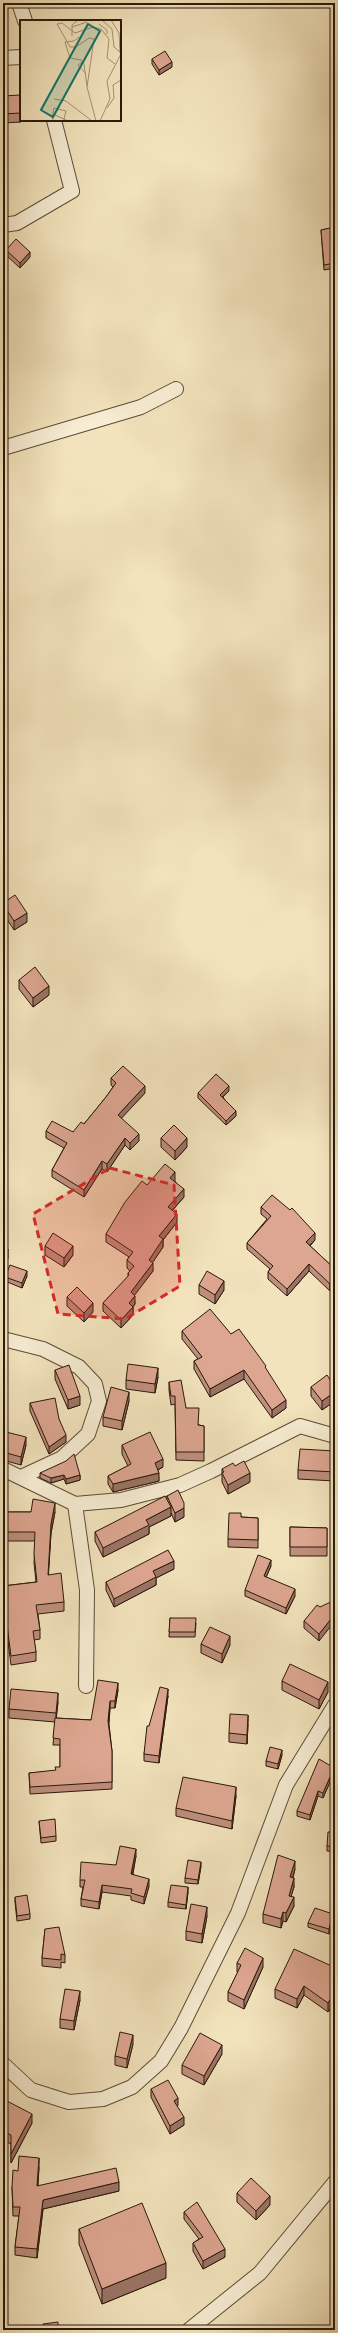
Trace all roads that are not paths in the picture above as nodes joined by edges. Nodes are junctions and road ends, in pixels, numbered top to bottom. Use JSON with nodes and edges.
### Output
{"nodes":[{"id":1,"x":19,"y":3,"type":"edge"},
{"id":2,"x":25,"y":20,"type":"edge"},
{"id":3,"x":20,"y":57,"type":"edge"},
{"id":4,"x":3,"y":58,"type":"edge"},
{"id":5,"x":54,"y":121,"type":"edge"},
{"id":6,"x":3,"y":225,"type":"edge"},
{"id":7,"x":176,"y":389,"type":"dead end"},
{"id":8,"x":3,"y":448,"type":"edge"},
{"id":9,"x":3,"y":1339,"type":"edge"},
{"id":10,"x":335,"y":1436,"type":"edge"},
{"id":11,"x":3,"y":1469,"type":"edge"},
{"id":12,"x":21,"y":1477,"type":"junction"},
{"id":13,"x":76,"y":1504,"type":"junction"},
{"id":14,"x":86,"y":1686,"type":"dead end"},
{"id":15,"x":335,"y":1705,"type":"edge"},
{"id":16,"x":3,"y":2064,"type":"edge"},
{"id":17,"x":335,"y":2182,"type":"edge"},
{"id":18,"x":189,"y":2330,"type":"edge"}],
"edges":[{"from":1,"to":2,"type":"street"},
{"from":3,"to":4,"type":"street"},
{"from":5,"to":6,"type":"street"},
{"from":7,"to":8,"type":"street"},
{"from":9,"to":12,"type":"street"},
{"from":10,"to":13,"type":"street"},
{"from":11,"to":12,"type":"street"},
{"from":12,"to":13,"type":"street"},
{"from":13,"to":14,"type":"street"},
{"from":15,"to":16,"type":"street"},
{"from":17,"to":18,"type":"street"}]}
